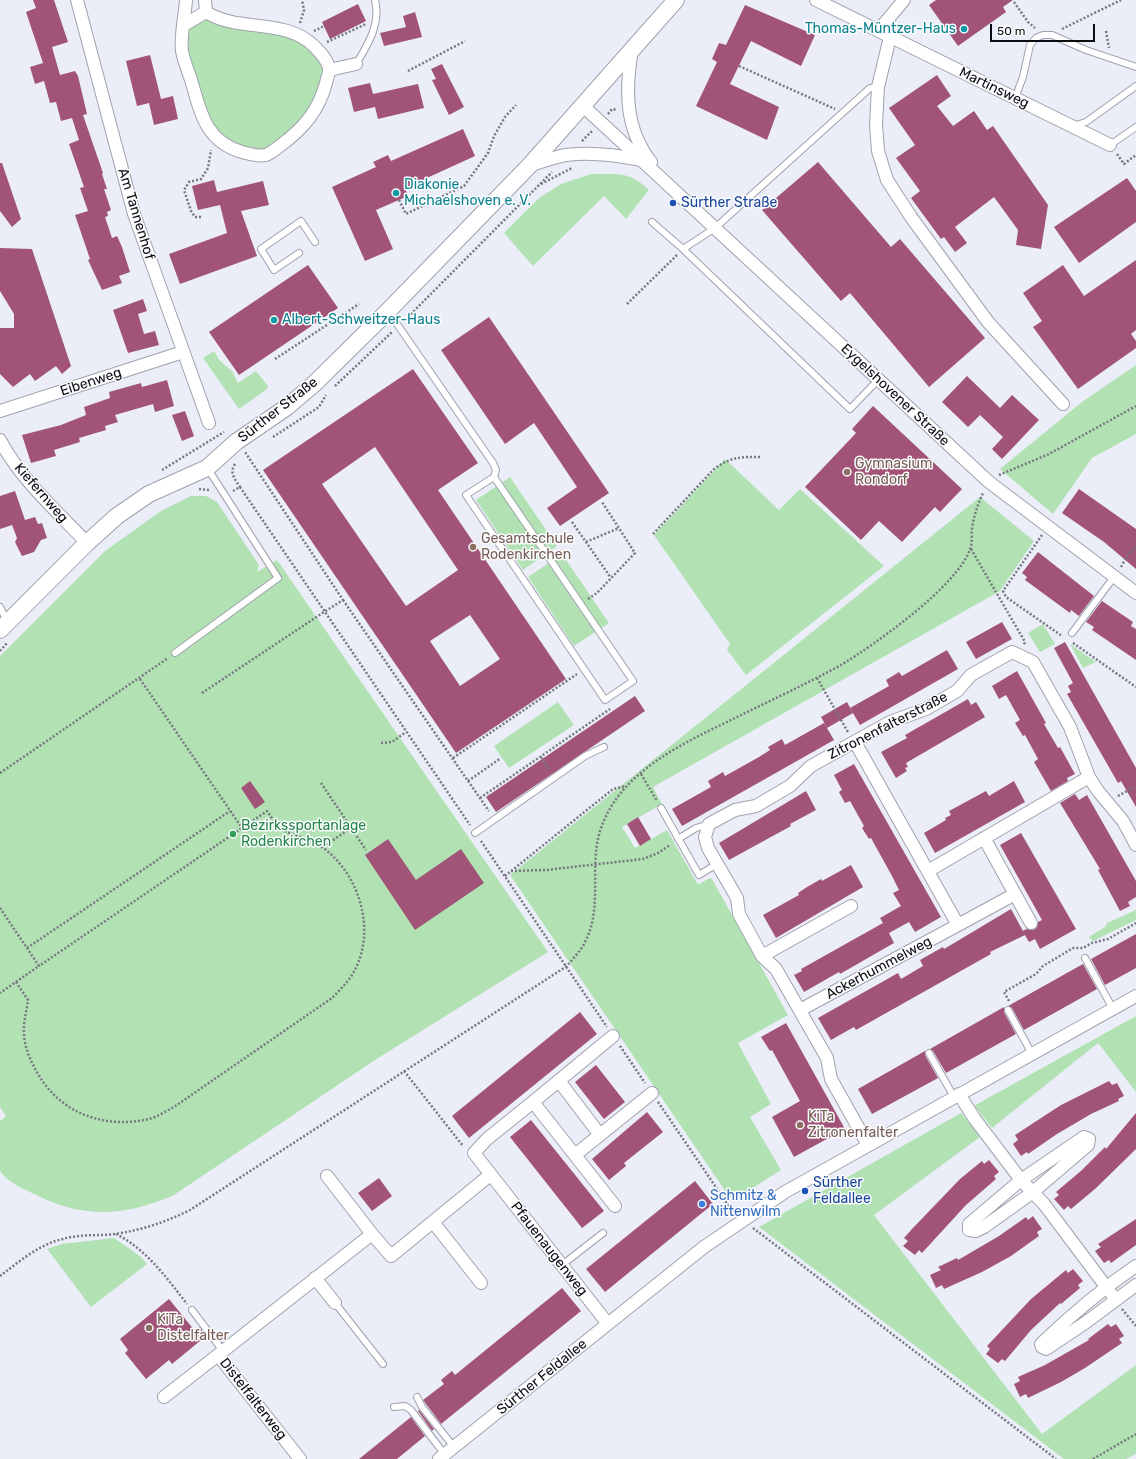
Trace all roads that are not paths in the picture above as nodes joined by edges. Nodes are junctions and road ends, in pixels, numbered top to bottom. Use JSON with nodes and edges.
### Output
{"nodes":[{"id":1,"x":77,"y":0,"type":"edge"},
{"id":2,"x":186,"y":0,"type":"edge"},
{"id":3,"x":375,"y":0,"type":"edge"},
{"id":4,"x":676,"y":0,"type":"edge"},
{"id":5,"x":816,"y":0,"type":"edge"},
{"id":6,"x":904,"y":0,"type":"edge"},
{"id":7,"x":206,"y":6,"type":"edge"},
{"id":8,"x":184,"y":25,"type":"junction"},
{"id":9,"x":878,"y":31,"type":"junction"},
{"id":10,"x":890,"y":37,"type":"junction"},
{"id":11,"x":632,"y":50,"type":"junction"},
{"id":12,"x":356,"y":64,"type":"joint"},
{"id":13,"x":1136,"y":67,"type":"edge"},
{"id":14,"x":329,"y":70,"type":"junction"},
{"id":15,"x":1136,"y":86,"type":"edge"},
{"id":16,"x":878,"y":87,"type":"junction"},
{"id":17,"x":1015,"y":98,"type":"junction"},
{"id":18,"x":582,"y":105,"type":"junction"},
{"id":19,"x":1072,"y":126,"type":"junction"},
{"id":20,"x":1136,"y":127,"type":"edge"},
{"id":21,"x":1110,"y":145,"type":"joint"},
{"id":22,"x":641,"y":160,"type":"junction"},
{"id":23,"x":530,"y":165,"type":"junction"},
{"id":24,"x":666,"y":182,"type":"junction"},
{"id":25,"x":652,"y":222,"type":"dead end"},
{"id":26,"x":715,"y":228,"type":"junction"},
{"id":27,"x":315,"y":242,"type":"dead end"},
{"id":28,"x":683,"y":249,"type":"junction"},
{"id":29,"x":299,"y":253,"type":"dead end"},
{"id":30,"x":388,"y":311,"type":"junction"},
{"id":31,"x":183,"y":352,"type":"junction"},
{"id":32,"x":878,"y":380,"type":"junction"},
{"id":33,"x":1063,"y":404,"type":"dead end"},
{"id":34,"x":0,"y":411,"type":"edge"},
{"id":35,"x":209,"y":423,"type":"dead end"},
{"id":36,"x":0,"y":440,"type":"edge"},
{"id":37,"x":207,"y":468,"type":"junction"},
{"id":38,"x":494,"y":477,"type":"junction"},
{"id":39,"x":87,"y":543,"type":"junction"},
{"id":40,"x":1114,"y":577,"type":"junction"},
{"id":41,"x":1136,"y":593,"type":"edge"},
{"id":42,"x":0,"y":607,"type":"edge"},
{"id":43,"x":4,"y":626,"type":"edge"},
{"id":44,"x":1072,"y":633,"type":"dead end"},
{"id":45,"x":175,"y":654,"type":"road end"},
{"id":46,"x":854,"y":742,"type":"junction"},
{"id":47,"x":604,"y":747,"type":"dead end"},
{"id":48,"x":1089,"y":777,"type":"junction"},
{"id":49,"x":661,"y":808,"type":"road end"},
{"id":50,"x":709,"y":824,"type":"junction"},
{"id":51,"x":475,"y":833,"type":"road end"},
{"id":52,"x":678,"y":838,"type":"junction"},
{"id":53,"x":984,"y":838,"type":"junction"},
{"id":54,"x":1136,"y":845,"type":"edge"},
{"id":55,"x":717,"y":864,"type":"junction"},
{"id":56,"x":928,"y":871,"type":"junction"},
{"id":57,"x":1015,"y":894,"type":"junction"},
{"id":58,"x":851,"y":906,"type":"dead end"},
{"id":59,"x":1031,"y":923,"type":"dead end"},
{"id":60,"x":958,"y":925,"type":"junction"},
{"id":61,"x":762,"y":956,"type":"junction"},
{"id":62,"x":1085,"y":958,"type":"dead end"},
{"id":63,"x":1136,"y":996,"type":"edge"},
{"id":64,"x":1010,"y":1007,"type":"road end"},
{"id":65,"x":1114,"y":1009,"type":"junction"},
{"id":66,"x":800,"y":1010,"type":"junction"},
{"id":67,"x":613,"y":1036,"type":"road end"},
{"id":68,"x":929,"y":1053,"type":"dead end"},
{"id":69,"x":1032,"y":1054,"type":"junction"},
{"id":70,"x":559,"y":1081,"type":"junction"},
{"id":71,"x":652,"y":1093,"type":"road end"},
{"id":72,"x":956,"y":1096,"type":"junction"},
{"id":73,"x":533,"y":1102,"type":"junction"},
{"id":74,"x":600,"y":1135,"type":"junction"},
{"id":75,"x":868,"y":1145,"type":"junction"},
{"id":76,"x":575,"y":1155,"type":"junction"},
{"id":77,"x":490,"y":1175,"type":"junction"},
{"id":78,"x":327,"y":1176,"type":"dead end"},
{"id":79,"x":1022,"y":1180,"type":"junction"},
{"id":80,"x":1032,"y":1192,"type":"junction"},
{"id":81,"x":615,"y":1206,"type":"dead end"},
{"id":82,"x":433,"y":1222,"type":"junction"},
{"id":83,"x":603,"y":1233,"type":"dead end"},
{"id":84,"x":372,"y":1234,"type":"junction"},
{"id":85,"x":562,"y":1265,"type":"junction"},
{"id":86,"x":1136,"y":1266,"type":"edge"},
{"id":87,"x":315,"y":1278,"type":"junction"},
{"id":88,"x":481,"y":1283,"type":"dead end"},
{"id":89,"x":1136,"y":1285,"type":"edge"},
{"id":90,"x":1106,"y":1286,"type":"junction"},
{"id":91,"x":1116,"y":1300,"type":"junction"},
{"id":92,"x":335,"y":1303,"type":"joint"},
{"id":93,"x":192,"y":1310,"type":"road end"},
{"id":94,"x":608,"y":1324,"type":"junction"},
{"id":95,"x":220,"y":1353,"type":"junction"},
{"id":96,"x":383,"y":1364,"type":"dead end"},
{"id":97,"x":164,"y":1397,"type":"dead end"},
{"id":98,"x":417,"y":1397,"type":"dead end"},
{"id":99,"x":394,"y":1407,"type":"dead end"},
{"id":100,"x":446,"y":1454,"type":"edge"},
{"id":101,"x":300,"y":1459,"type":"edge"}],
"edges":[{"from":1,"to":31,"type":"street","name":"Am Tannenhof"},
{"from":2,"to":8,"type":"street"},
{"from":3,"to":12,"type":"lane"},
{"from":4,"to":11,"type":"street","name":"Sürther Straße"},
{"from":5,"to":9,"type":"street","name":"Martinsweg"},
{"from":6,"to":9,"type":"street"},
{"from":7,"to":8,"type":"street"},
{"from":7,"to":14,"type":"street"},
{"from":8,"to":14,"type":"street"},
{"from":9,"to":10,"type":"street","name":"Martinsweg"},
{"from":10,"to":16,"type":"street"},
{"from":10,"to":17,"type":"street","name":"Martinsweg"},
{"from":11,"to":18,"type":"street","name":"Sürther Straße"},
{"from":11,"to":24,"type":"street","name":"Eygelshovener Straße"},
{"from":12,"to":14,"type":"street"},
{"from":13,"to":17,"type":"lane"},
{"from":15,"to":19,"type":"lane"},
{"from":16,"to":26,"type":"lane"},
{"from":16,"to":33,"type":"street"},
{"from":17,"to":19,"type":"street","name":"Martinsweg"},
{"from":18,"to":22,"type":"street","name":"Eygelshovener Straße"},
{"from":18,"to":23,"type":"street","name":"Sürther Straße"},
{"from":19,"to":21,"type":"street","name":"Martinsweg"},
{"from":20,"to":21,"type":"lane"},
{"from":22,"to":23,"type":"street","name":"Eygelshovener Straße"},
{"from":22,"to":24,"type":"street","name":"Eygelshovener Straße"},
{"from":23,"to":30,"type":"street","name":"Sürther Straße"},
{"from":24,"to":26,"type":"street","name":"Eygelshovener Straße"},
{"from":25,"to":28,"type":"lane"},
{"from":26,"to":28,"type":"lane"},
{"from":26,"to":32,"type":"street","name":"Eygelshovener Straße"},
{"from":27,"to":29,"type":"lane"},
{"from":28,"to":32,"type":"lane"},
{"from":30,"to":37,"type":"street","name":"Sürther Straße"},
{"from":30,"to":38,"type":"lane"},
{"from":31,"to":34,"type":"street","name":"Eibenweg"},
{"from":31,"to":35,"type":"street","name":"Am Tannenhof"},
{"from":32,"to":40,"type":"street","name":"Eygelshovener Straße"},
{"from":36,"to":39,"type":"street","name":"Kiefernweg"},
{"from":37,"to":39,"type":"street","name":"Sürther Straße"},
{"from":37,"to":45,"type":"lane"},
{"from":38,"to":38,"type":"lane"},
{"from":39,"to":43,"type":"street","name":"Sürther Straße"},
{"from":40,"to":41,"type":"street","name":"Eygelshovener Straße"},
{"from":40,"to":44,"type":"lane"},
{"from":42,"to":43,"type":"lane"},
{"from":46,"to":48,"type":"street","name":"Zitronenfalterstraße"},
{"from":46,"to":50,"type":"street","name":"Zitronenfalterstraße"},
{"from":46,"to":56,"type":"street"},
{"from":47,"to":51,"type":"lane"},
{"from":48,"to":53,"type":"street"},
{"from":48,"to":54,"type":"street"},
{"from":49,"to":52,"type":"lane"},
{"from":50,"to":52,"type":"lane"},
{"from":50,"to":55,"type":"street"},
{"from":52,"to":55,"type":"lane"},
{"from":53,"to":56,"type":"street"},
{"from":53,"to":57,"type":"street"},
{"from":55,"to":61,"type":"street"},
{"from":56,"to":60,"type":"street"},
{"from":57,"to":59,"type":"street"},
{"from":57,"to":60,"type":"street","name":"Ackerhummelweg"},
{"from":58,"to":61,"type":"street"},
{"from":60,"to":66,"type":"street","name":"Ackerhummelweg"},
{"from":61,"to":66,"type":"street"},
{"from":62,"to":65,"type":"lane"},
{"from":63,"to":65,"type":"street","name":"Sürther Feldallee"},
{"from":64,"to":69,"type":"lane"},
{"from":65,"to":69,"type":"street","name":"Sürther Feldallee"},
{"from":66,"to":75,"type":"street"},
{"from":67,"to":70,"type":"street"},
{"from":68,"to":72,"type":"lane"},
{"from":69,"to":72,"type":"street","name":"Sürther Feldallee"},
{"from":70,"to":73,"type":"street"},
{"from":70,"to":74,"type":"street"},
{"from":71,"to":74,"type":"street"},
{"from":72,"to":75,"type":"street","name":"Sürther Feldallee"},
{"from":72,"to":79,"type":"street"},
{"from":73,"to":76,"type":"street"},
{"from":73,"to":77,"type":"street","name":"Pfauenaugenweg"},
{"from":74,"to":76,"type":"street"},
{"from":75,"to":94,"type":"street","name":"Sürther Feldallee"},
{"from":76,"to":81,"type":"street"},
{"from":77,"to":82,"type":"street"},
{"from":77,"to":85,"type":"street","name":"Pfauenaugenweg"},
{"from":78,"to":84,"type":"street"},
{"from":79,"to":80,"type":"street"},
{"from":79,"to":80,"type":"street"},
{"from":79,"to":80,"type":"street"},
{"from":80,"to":90,"type":"street"},
{"from":82,"to":84,"type":"street"},
{"from":82,"to":88,"type":"street"},
{"from":83,"to":85,"type":"lane"},
{"from":84,"to":87,"type":"street"},
{"from":85,"to":94,"type":"street","name":"Pfauenaugenweg"},
{"from":86,"to":90,"type":"street"},
{"from":87,"to":92,"type":"street"},
{"from":87,"to":95,"type":"street"},
{"from":89,"to":91,"type":"street"},
{"from":90,"to":91,"type":"street"},
{"from":90,"to":91,"type":"street"},
{"from":92,"to":96,"type":"lane"},
{"from":93,"to":95,"type":"lane"},
{"from":94,"to":100,"type":"street","name":"Sürther Feldallee"},
{"from":95,"to":97,"type":"street","name":"Distelfalterweg"},
{"from":95,"to":101,"type":"street","name":"Distelfalterweg"},
{"from":98,"to":100,"type":"lane"},
{"from":99,"to":100,"type":"lane"}]}
